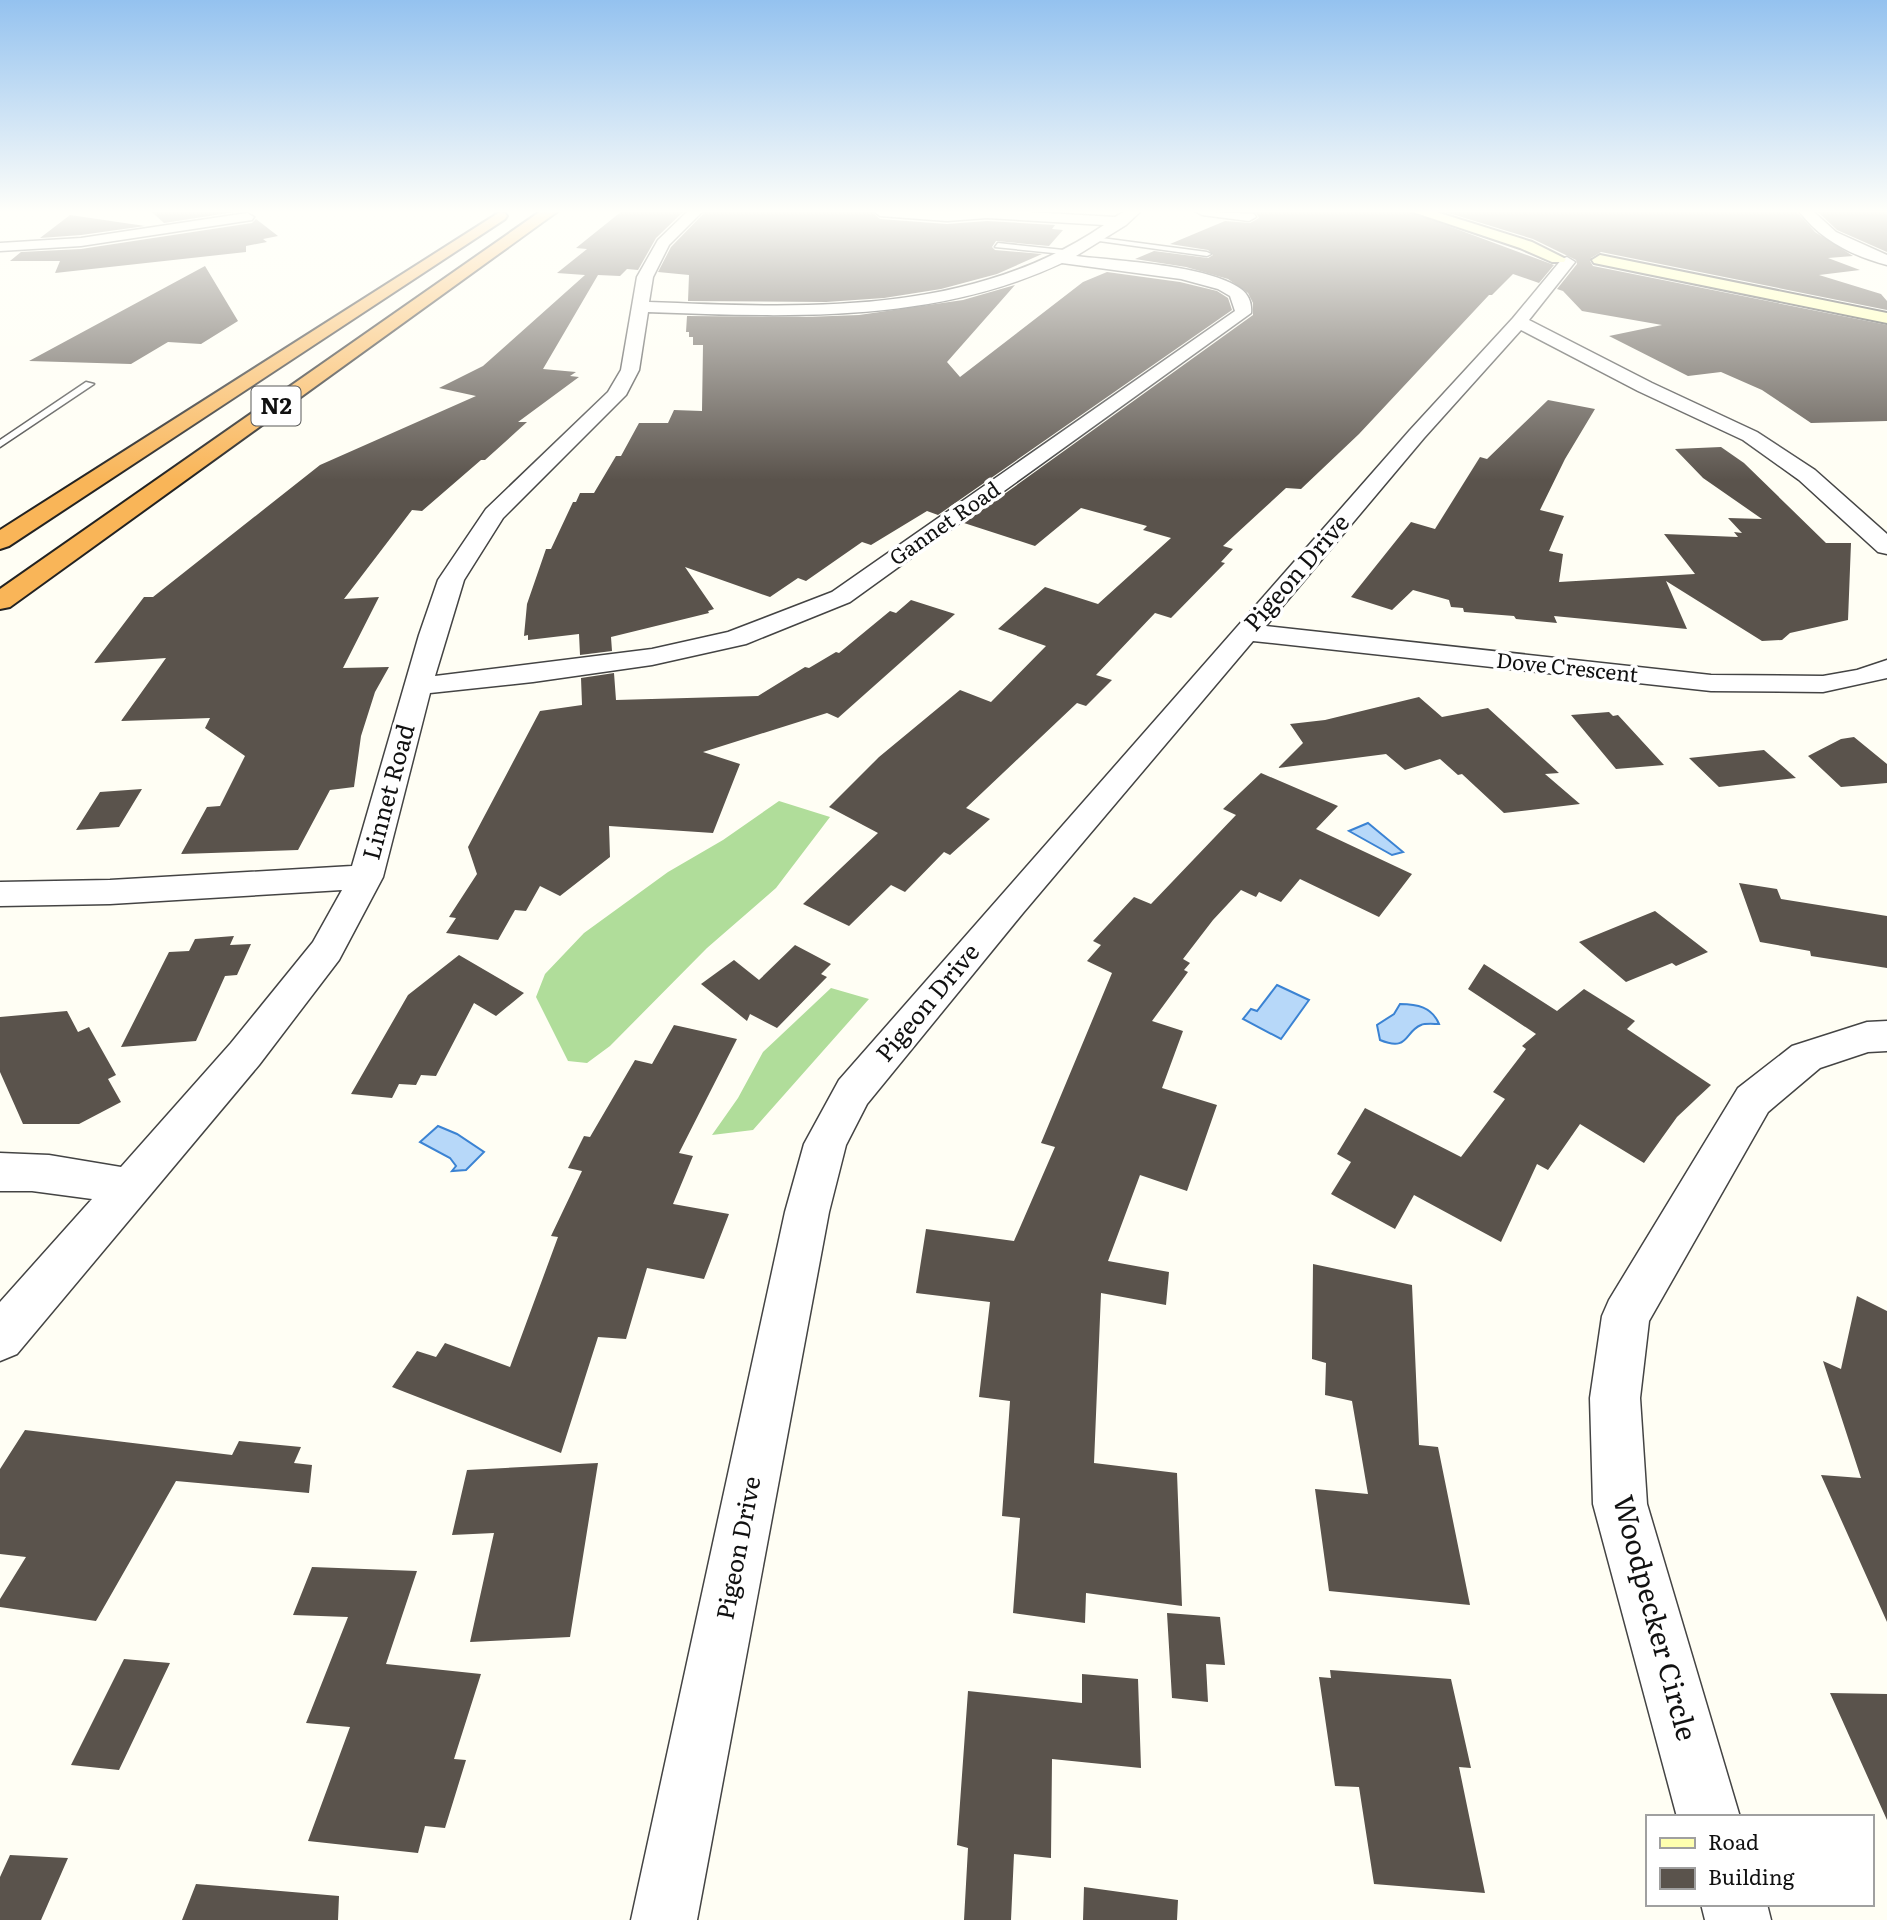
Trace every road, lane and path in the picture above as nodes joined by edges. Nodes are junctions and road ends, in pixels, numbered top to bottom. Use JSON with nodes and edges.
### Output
{"nodes":[{"id":1,"x":370,"y":301,"type":"edge"},
{"id":2,"x":424,"y":301,"type":"edge"},
{"id":3,"x":640,"y":301,"type":"edge"},
{"id":4,"x":928,"y":301,"type":"edge"},
{"id":5,"x":1242,"y":301,"type":"edge"},
{"id":6,"x":1539,"y":301,"type":"edge"},
{"id":7,"x":1799,"y":301,"type":"edge"},
{"id":8,"x":639,"y":307,"type":"junction"},
{"id":9,"x":1887,"y":318,"type":"edge"},
{"id":10,"x":1519,"y":322,"type":"junction"},
{"id":11,"x":89,"y":384,"type":"dead end"},
{"id":12,"x":0,"y":444,"type":"edge"},
{"id":13,"x":0,"y":541,"type":"edge"},
{"id":14,"x":1887,"y":547,"type":"edge"},
{"id":15,"x":0,"y":601,"type":"edge"},
{"id":16,"x":1247,"y":632,"type":"junction"},
{"id":17,"x":1887,"y":668,"type":"edge"},
{"id":18,"x":418,"y":685,"type":"junction"},
{"id":19,"x":366,"y":877,"type":"junction"},
{"id":20,"x":0,"y":894,"type":"edge"},
{"id":21,"x":1887,"y":1036,"type":"edge"},
{"id":22,"x":0,"y":1172,"type":"edge"},
{"id":23,"x":129,"y":1187,"type":"junction"},
{"id":24,"x":0,"y":1338,"type":"edge"},
{"id":25,"x":1708,"y":1815,"type":"edge"},
{"id":26,"x":664,"y":1920,"type":"edge"}],
"edges":[{"from":1,"to":13,"type":"highway","number":"N2"},
{"from":2,"to":15,"type":"highway","number":"N2"},
{"from":3,"to":8,"type":"street","name":"Linnet Road"},
{"from":4,"to":8,"type":"street"},
{"from":5,"to":18,"type":"street","name":"Gannet Road"},
{"from":6,"to":10,"type":"street","name":"Pigeon Drive"},
{"from":7,"to":9,"type":"street"},
{"from":8,"to":18,"type":"street","name":"Linnet Road"},
{"from":10,"to":14,"type":"street"},
{"from":10,"to":16,"type":"street","name":"Pigeon Drive"},
{"from":11,"to":12,"type":"lane"},
{"from":16,"to":17,"type":"street","name":"Dove Crescent"},
{"from":16,"to":26,"type":"street","name":"Pigeon Drive"},
{"from":18,"to":19,"type":"street","name":"Linnet Road"},
{"from":19,"to":20,"type":"street"},
{"from":19,"to":23,"type":"street","name":"Linnet Road"},
{"from":21,"to":25,"type":"street","name":"Woodpecker Circle"},
{"from":22,"to":23,"type":"street"},
{"from":23,"to":24,"type":"street","name":"Linnet Road"}]}
